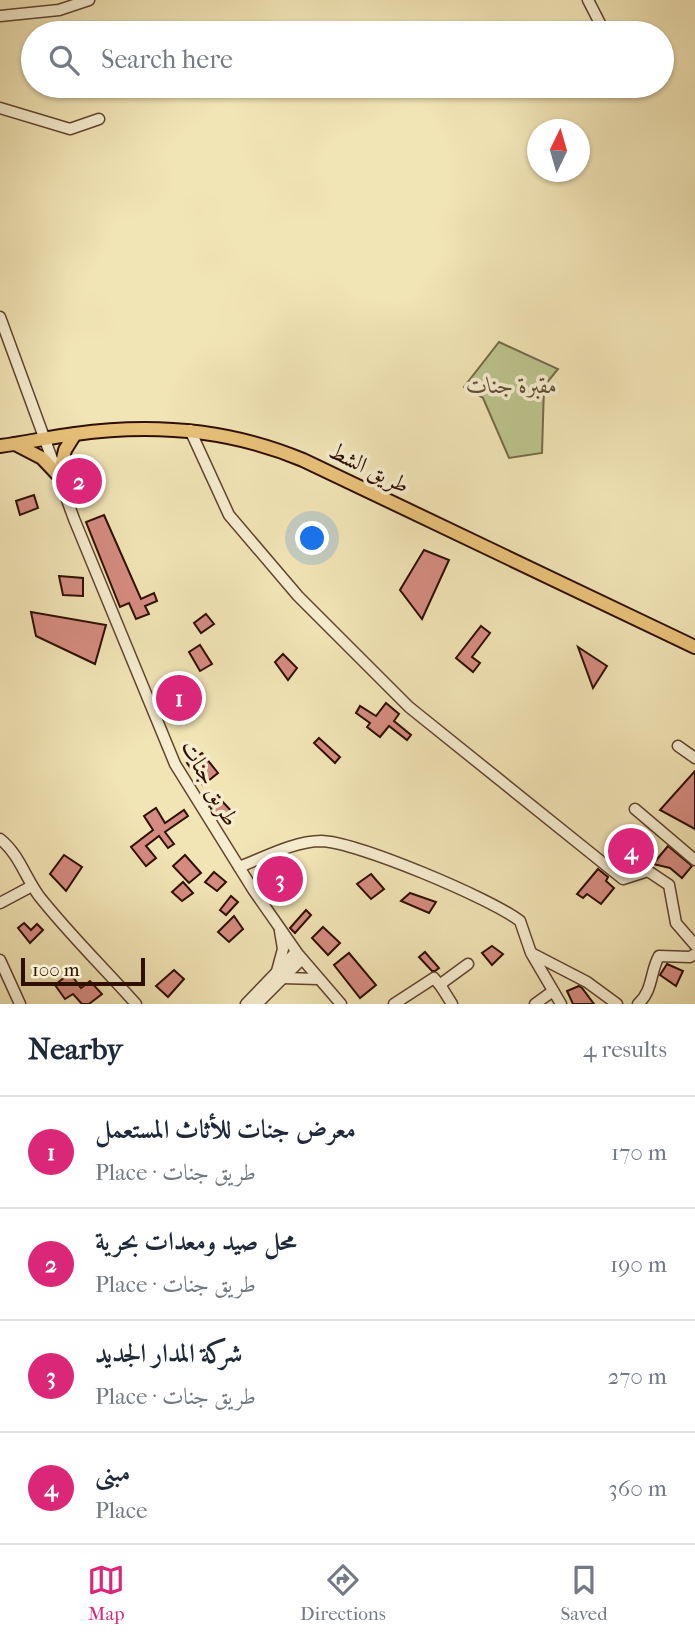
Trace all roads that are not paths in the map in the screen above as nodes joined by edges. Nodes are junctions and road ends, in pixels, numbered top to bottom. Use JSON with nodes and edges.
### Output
{"nodes":[{"id":1,"x":89,"y":0,"type":"edge"},
{"id":2,"x":588,"y":0,"type":"edge"},
{"id":3,"x":0,"y":16,"type":"edge"},
{"id":4,"x":599,"y":21,"type":"edge"},
{"id":5,"x":0,"y":108,"type":"edge"},
{"id":6,"x":99,"y":119,"type":"dead end"},
{"id":7,"x":0,"y":317,"type":"edge"},
{"id":8,"x":190,"y":430,"type":"junction"},
{"id":9,"x":75,"y":434,"type":"junction"},
{"id":10,"x":47,"y":439,"type":"junction"},
{"id":11,"x":14,"y":444,"type":"junction"},
{"id":12,"x":0,"y":446,"type":"edge"},
{"id":13,"x":59,"y":476,"type":"junction"},
{"id":14,"x":695,"y":647,"type":"edge"},
{"id":15,"x":678,"y":746,"type":"dead end"},
{"id":16,"x":695,"y":758,"type":"edge"},
{"id":17,"x":635,"y":809,"type":"dead end"},
{"id":18,"x":0,"y":839,"type":"edge"},
{"id":19,"x":695,"y":860,"type":"edge"},
{"id":20,"x":239,"y":867,"type":"junction"},
{"id":21,"x":32,"y":886,"type":"junction"},
{"id":22,"x":0,"y":903,"type":"edge"},
{"id":23,"x":279,"y":927,"type":"junction"},
{"id":24,"x":695,"y":945,"type":"edge"},
{"id":25,"x":531,"y":953,"type":"junction"},
{"id":26,"x":695,"y":954,"type":"edge"},
{"id":27,"x":299,"y":955,"type":"junction"},
{"id":28,"x":0,"y":960,"type":"edge"},
{"id":29,"x":468,"y":964,"type":"dead end"},
{"id":30,"x":279,"y":975,"type":"junction"},
{"id":31,"x":319,"y":979,"type":"junction"},
{"id":32,"x":442,"y":988,"type":"junction"},
{"id":33,"x":553,"y":991,"type":"junction"},
{"id":34,"x":20,"y":1004,"type":"edge"},
{"id":35,"x":136,"y":1004,"type":"edge"},
{"id":36,"x":246,"y":1004,"type":"edge"},
{"id":37,"x":257,"y":1004,"type":"edge"},
{"id":38,"x":341,"y":1004,"type":"edge"},
{"id":39,"x":394,"y":1004,"type":"edge"},
{"id":40,"x":452,"y":1004,"type":"edge"},
{"id":41,"x":535,"y":1004,"type":"edge"},
{"id":42,"x":561,"y":1004,"type":"edge"},
{"id":43,"x":617,"y":1004,"type":"edge"},
{"id":44,"x":638,"y":1004,"type":"edge"}],
"edges":[{"from":1,"to":3,"type":"street"},
{"from":2,"to":4,"type":"street"},
{"from":5,"to":6,"type":"street"},
{"from":7,"to":10,"type":"street","name":"طريق جنات"},
{"from":8,"to":9,"type":"main road","name":"طريق الشط"},
{"from":8,"to":14,"type":"main road","name":"طريق الشط"},
{"from":8,"to":24,"type":"street"},
{"from":9,"to":10,"type":"main road","name":"طريق الشط"},
{"from":9,"to":13,"type":"main road"},
{"from":10,"to":11,"type":"main road","name":"طريق الشط"},
{"from":10,"to":13,"type":"street","name":"طريق جنات"},
{"from":11,"to":12,"type":"main road","name":"طريق الشط"},
{"from":11,"to":13,"type":"main road"},
{"from":13,"to":20,"type":"street","name":"طريق جنات"},
{"from":15,"to":16,"type":"street"},
{"from":17,"to":19,"type":"street"},
{"from":18,"to":21,"type":"street"},
{"from":20,"to":23,"type":"street","name":"طريق جنات"},
{"from":20,"to":25,"type":"street"},
{"from":21,"to":22,"type":"street"},
{"from":21,"to":35,"type":"street"},
{"from":23,"to":27,"type":"street","name":"طريق جنات"},
{"from":23,"to":30,"type":"street"},
{"from":25,"to":33,"type":"street"},
{"from":25,"to":43,"type":"street"},
{"from":26,"to":44,"type":"street"},
{"from":27,"to":30,"type":"street"},
{"from":27,"to":31,"type":"street","name":"طريق جنات"},
{"from":28,"to":34,"type":"street"},
{"from":29,"to":32,"type":"street"},
{"from":30,"to":31,"type":"street"},
{"from":30,"to":36,"type":"street"},
{"from":30,"to":37,"type":"street"},
{"from":31,"to":38,"type":"street","name":"طريق جنات"},
{"from":32,"to":39,"type":"street"},
{"from":32,"to":40,"type":"street"},
{"from":33,"to":41,"type":"street"},
{"from":33,"to":42,"type":"street"}]}
